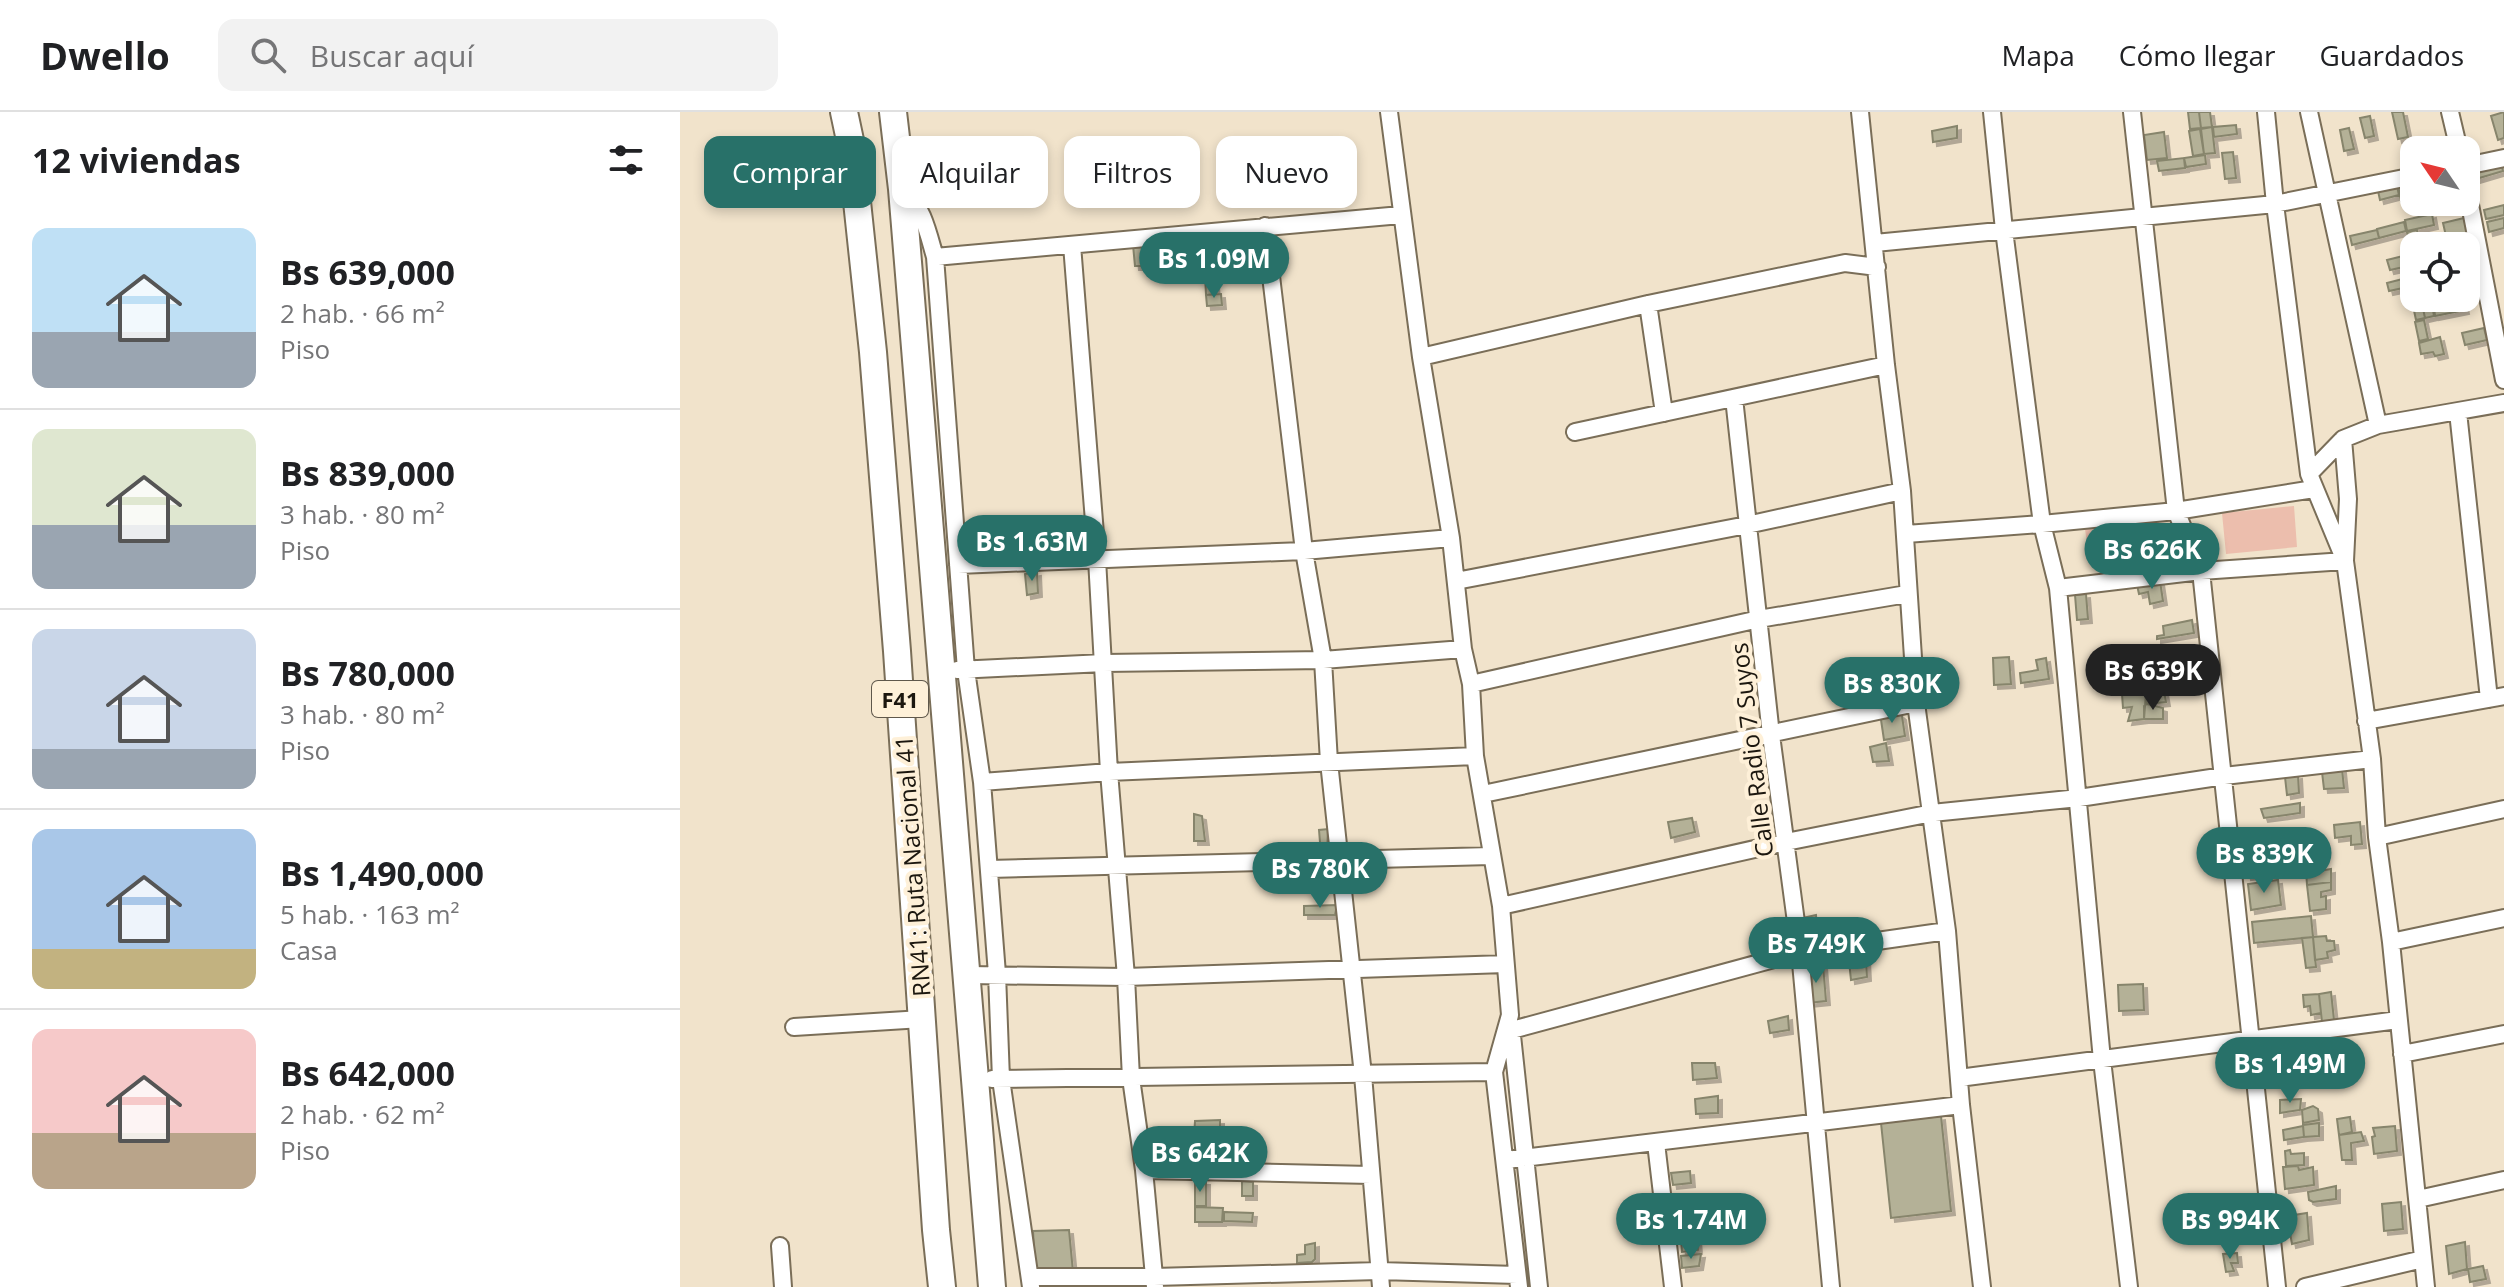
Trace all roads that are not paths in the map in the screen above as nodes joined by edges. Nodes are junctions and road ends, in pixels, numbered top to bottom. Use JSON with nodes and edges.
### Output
{"nodes":[{"id":1,"x":844,"y":112,"type":"edge"},
{"id":2,"x":893,"y":112,"type":"edge"},
{"id":3,"x":1389,"y":112,"type":"edge"},
{"id":4,"x":1860,"y":112,"type":"edge"},
{"id":5,"x":1992,"y":112,"type":"edge"},
{"id":6,"x":2132,"y":112,"type":"edge"},
{"id":7,"x":2266,"y":112,"type":"edge"},
{"id":8,"x":2309,"y":112,"type":"edge"},
{"id":9,"x":2450,"y":112,"type":"edge"},
{"id":10,"x":896,"y":136,"type":"edge"},
{"id":11,"x":2456,"y":136,"type":"edge"},
{"id":12,"x":2504,"y":158,"type":"edge"},
{"id":13,"x":2480,"y":163,"type":"edge"},
{"id":14,"x":2400,"y":179,"type":"edge"},
{"id":15,"x":2327,"y":194,"type":"junction"},
{"id":16,"x":2275,"y":204,"type":"junction"},
{"id":17,"x":904,"y":208,"type":"edge"},
{"id":18,"x":918,"y":208,"type":"edge"},
{"id":19,"x":1401,"y":215,"type":"junction"},
{"id":20,"x":2472,"y":216,"type":"edge"},
{"id":21,"x":2145,"y":218,"type":"junction"},
{"id":22,"x":1265,"y":226,"type":"junction"},
{"id":23,"x":2004,"y":230,"type":"junction"},
{"id":24,"x":1875,"y":243,"type":"junction"},
{"id":25,"x":1072,"y":245,"type":"junction"},
{"id":26,"x":935,"y":257,"type":"junction"},
{"id":27,"x":1877,"y":267,"type":"junction"},
{"id":28,"x":1648,"y":304,"type":"junction"},
{"id":29,"x":1421,"y":357,"type":"junction"},
{"id":30,"x":1886,"y":365,"type":"junction"},
{"id":31,"x":2504,"y":380,"type":"edge"},
{"id":32,"x":1734,"y":398,"type":"junction"},
{"id":33,"x":2504,"y":403,"type":"edge"},
{"id":34,"x":2458,"y":412,"type":"junction"},
{"id":35,"x":1664,"y":413,"type":"junction"},
{"id":36,"x":2378,"y":425,"type":"junction"},
{"id":37,"x":1575,"y":432,"type":"dead end"},
{"id":38,"x":2343,"y":439,"type":"junction"},
{"id":39,"x":2312,"y":481,"type":"junction"},
{"id":40,"x":1902,"y":491,"type":"junction"},
{"id":41,"x":2176,"y":511,"type":"junction"},
{"id":42,"x":2042,"y":524,"type":"junction"},
{"id":43,"x":1747,"y":525,"type":"junction"},
{"id":44,"x":1906,"y":534,"type":"junction"},
{"id":45,"x":1451,"y":538,"type":"junction"},
{"id":46,"x":1304,"y":551,"type":"junction"},
{"id":47,"x":1097,"y":559,"type":"junction"},
{"id":48,"x":2345,"y":561,"type":"junction"},
{"id":49,"x":958,"y":565,"type":"junction"},
{"id":50,"x":2201,"y":571,"type":"junction"},
{"id":51,"x":1456,"y":581,"type":"junction"},
{"id":52,"x":2058,"y":588,"type":"junction"},
{"id":53,"x":1907,"y":594,"type":"junction"},
{"id":54,"x":1759,"y":619,"type":"junction"},
{"id":55,"x":1463,"y":649,"type":"junction"},
{"id":56,"x":1323,"y":660,"type":"junction"},
{"id":57,"x":1104,"y":663,"type":"junction"},
{"id":58,"x":954,"y":671,"type":"junction"},
{"id":59,"x":1471,"y":684,"type":"junction"},
{"id":60,"x":2497,"y":698,"type":"edge"},
{"id":61,"x":1916,"y":703,"type":"junction"},
{"id":62,"x":2366,"y":721,"type":"junction"},
{"id":63,"x":1771,"y":735,"type":"junction"},
{"id":64,"x":1475,"y":756,"type":"junction"},
{"id":65,"x":2372,"y":759,"type":"junction"},
{"id":66,"x":1329,"y":762,"type":"junction"},
{"id":67,"x":1109,"y":772,"type":"junction"},
{"id":68,"x":2224,"y":776,"type":"junction"},
{"id":69,"x":982,"y":782,"type":"junction"},
{"id":70,"x":1483,"y":794,"type":"junction"},
{"id":71,"x":2079,"y":798,"type":"junction"},
{"id":72,"x":2504,"y":809,"type":"edge"},
{"id":73,"x":1932,"y":813,"type":"junction"},
{"id":74,"x":2377,"y":837,"type":"junction"},
{"id":75,"x":1786,"y":842,"type":"junction"},
{"id":76,"x":1491,"y":856,"type":"junction"},
{"id":77,"x":1339,"y":860,"type":"junction"},
{"id":78,"x":1117,"y":866,"type":"junction"},
{"id":79,"x":989,"y":869,"type":"junction"},
{"id":80,"x":1501,"y":906,"type":"junction"},
{"id":81,"x":2504,"y":918,"type":"edge"},
{"id":82,"x":1947,"y":931,"type":"junction"},
{"id":83,"x":2391,"y":942,"type":"junction"},
{"id":84,"x":1800,"y":952,"type":"junction"},
{"id":85,"x":1505,"y":964,"type":"junction"},
{"id":86,"x":1351,"y":968,"type":"junction"},
{"id":87,"x":997,"y":974,"type":"junction"},
{"id":88,"x":968,"y":975,"type":"junction"},
{"id":89,"x":1126,"y":977,"type":"junction"},
{"id":90,"x":922,"y":1019,"type":"junction"},
{"id":91,"x":2398,"y":1020,"type":"junction"},
{"id":92,"x":1511,"y":1023,"type":"junction"},
{"id":93,"x":794,"y":1027,"type":"dead end"},
{"id":94,"x":2504,"y":1034,"type":"edge"},
{"id":95,"x":2252,"y":1040,"type":"junction"},
{"id":96,"x":2402,"y":1054,"type":"junction"},
{"id":97,"x":2102,"y":1060,"type":"junction"},
{"id":98,"x":1494,"y":1072,"type":"junction"},
{"id":99,"x":1363,"y":1075,"type":"junction"},
{"id":100,"x":1131,"y":1078,"type":"junction"},
{"id":101,"x":1959,"y":1078,"type":"junction"},
{"id":102,"x":989,"y":1079,"type":"junction"},
{"id":103,"x":1961,"y":1105,"type":"junction"},
{"id":104,"x":1816,"y":1122,"type":"junction"},
{"id":105,"x":1656,"y":1143,"type":"junction"},
{"id":106,"x":1526,"y":1157,"type":"junction"},
{"id":107,"x":1506,"y":1160,"type":"junction"},
{"id":108,"x":1144,"y":1170,"type":"junction"},
{"id":109,"x":1371,"y":1175,"type":"junction"},
{"id":110,"x":2504,"y":1180,"type":"edge"},
{"id":111,"x":2418,"y":1199,"type":"junction"},
{"id":112,"x":780,"y":1246,"type":"dead end"},
{"id":113,"x":2423,"y":1259,"type":"junction"},
{"id":114,"x":1380,"y":1279,"type":"edge"},
{"id":115,"x":1518,"y":1281,"type":"edge"},
{"id":116,"x":1031,"y":1282,"type":"edge"},
{"id":117,"x":1155,"y":1282,"type":"edge"},
{"id":118,"x":2326,"y":1284,"type":"edge"},
{"id":119,"x":783,"y":1287,"type":"edge"},
{"id":120,"x":942,"y":1287,"type":"edge"},
{"id":121,"x":992,"y":1287,"type":"edge"},
{"id":122,"x":1539,"y":1287,"type":"edge"},
{"id":123,"x":1673,"y":1287,"type":"edge"},
{"id":124,"x":1831,"y":1287,"type":"edge"},
{"id":125,"x":1982,"y":1287,"type":"edge"},
{"id":126,"x":2129,"y":1287,"type":"edge"},
{"id":127,"x":2277,"y":1287,"type":"edge"},
{"id":128,"x":2305,"y":1287,"type":"edge"},
{"id":129,"x":2426,"y":1287,"type":"edge"}],
"edges":[{"from":1,"to":90,"type":"main road","name":"RN41: Ruta Nacional 41","number":"F41"},
{"from":2,"to":10,"type":"main road","name":"RN41: Ruta Nacional 41","number":"F41"},
{"from":3,"to":19,"type":"street"},
{"from":4,"to":24,"type":"street"},
{"from":5,"to":23,"type":"street"},
{"from":6,"to":21,"type":"street"},
{"from":7,"to":16,"type":"street"},
{"from":8,"to":15,"type":"street"},
{"from":9,"to":11,"type":"street"},
{"from":12,"to":13,"type":"street"},
{"from":14,"to":15,"type":"street"},
{"from":15,"to":16,"type":"street"},
{"from":15,"to":36,"type":"street"},
{"from":16,"to":21,"type":"street"},
{"from":16,"to":39,"type":"street"},
{"from":17,"to":58,"type":"main road","name":"RN41: Ruta Nacional 41","number":"F41"},
{"from":18,"to":26,"type":"street"},
{"from":19,"to":22,"type":"street"},
{"from":19,"to":29,"type":"street"},
{"from":20,"to":31,"type":"street"},
{"from":21,"to":23,"type":"street"},
{"from":21,"to":41,"type":"street"},
{"from":22,"to":25,"type":"street"},
{"from":22,"to":46,"type":"street"},
{"from":23,"to":24,"type":"street"},
{"from":23,"to":42,"type":"street"},
{"from":24,"to":27,"type":"street"},
{"from":25,"to":26,"type":"street"},
{"from":25,"to":47,"type":"street"},
{"from":26,"to":49,"type":"street"},
{"from":27,"to":28,"type":"street"},
{"from":27,"to":30,"type":"street"},
{"from":28,"to":29,"type":"street"},
{"from":28,"to":35,"type":"street"},
{"from":29,"to":45,"type":"street"},
{"from":30,"to":32,"type":"street"},
{"from":30,"to":40,"type":"street"},
{"from":32,"to":35,"type":"street"},
{"from":32,"to":43,"type":"street","name":"Calle Radio 7 Suyos"},
{"from":33,"to":34,"type":"street"},
{"from":34,"to":36,"type":"street"},
{"from":34,"to":60,"type":"street"},
{"from":35,"to":37,"type":"street"},
{"from":36,"to":38,"type":"street"},
{"from":38,"to":39,"type":"street"},
{"from":38,"to":48,"type":"street"},
{"from":39,"to":41,"type":"street"},
{"from":39,"to":48,"type":"street"},
{"from":40,"to":43,"type":"street"},
{"from":40,"to":44,"type":"street"},
{"from":41,"to":42,"type":"street"},
{"from":41,"to":50,"type":"street"},
{"from":42,"to":44,"type":"street"},
{"from":42,"to":52,"type":"street"},
{"from":43,"to":51,"type":"street"},
{"from":43,"to":54,"type":"street","name":"Calle Radio 7 Suyos"},
{"from":44,"to":53,"type":"street"},
{"from":45,"to":46,"type":"street"},
{"from":45,"to":51,"type":"street"},
{"from":46,"to":47,"type":"street"},
{"from":46,"to":56,"type":"street"},
{"from":47,"to":49,"type":"street"},
{"from":47,"to":57,"type":"street"},
{"from":48,"to":50,"type":"street"},
{"from":48,"to":62,"type":"street"},
{"from":49,"to":58,"type":"street"},
{"from":50,"to":52,"type":"street"},
{"from":50,"to":68,"type":"street"},
{"from":51,"to":55,"type":"street"},
{"from":52,"to":71,"type":"street"},
{"from":53,"to":54,"type":"street"},
{"from":53,"to":61,"type":"street"},
{"from":54,"to":59,"type":"street"},
{"from":54,"to":63,"type":"street","name":"Calle Radio 7 Suyos"},
{"from":55,"to":56,"type":"street"},
{"from":55,"to":59,"type":"street"},
{"from":56,"to":57,"type":"street"},
{"from":56,"to":66,"type":"street"},
{"from":57,"to":58,"type":"street"},
{"from":57,"to":67,"type":"street"},
{"from":58,"to":69,"type":"street"},
{"from":58,"to":88,"type":"main road","name":"RN41: Ruta Nacional 41","number":"F41"},
{"from":59,"to":64,"type":"street"},
{"from":60,"to":62,"type":"street"},
{"from":61,"to":63,"type":"street"},
{"from":61,"to":73,"type":"street"},
{"from":62,"to":65,"type":"street"},
{"from":63,"to":70,"type":"street"},
{"from":63,"to":75,"type":"street","name":"Calle Radio 7 Suyos"},
{"from":64,"to":66,"type":"street"},
{"from":64,"to":70,"type":"street"},
{"from":65,"to":68,"type":"street"},
{"from":65,"to":74,"type":"street"},
{"from":66,"to":67,"type":"street"},
{"from":66,"to":77,"type":"street"},
{"from":67,"to":69,"type":"street"},
{"from":67,"to":78,"type":"street"},
{"from":68,"to":71,"type":"street"},
{"from":68,"to":95,"type":"street"},
{"from":69,"to":79,"type":"street"},
{"from":70,"to":76,"type":"street"},
{"from":71,"to":73,"type":"street"},
{"from":71,"to":97,"type":"street"},
{"from":72,"to":74,"type":"street"},
{"from":73,"to":75,"type":"street"},
{"from":73,"to":82,"type":"street"},
{"from":74,"to":83,"type":"street"},
{"from":75,"to":80,"type":"street"},
{"from":75,"to":84,"type":"street","name":"Calle Radio 7 Suyos"},
{"from":76,"to":77,"type":"street"},
{"from":76,"to":80,"type":"street"},
{"from":77,"to":78,"type":"street"},
{"from":77,"to":86,"type":"street"},
{"from":78,"to":79,"type":"street"},
{"from":78,"to":89,"type":"street"},
{"from":79,"to":87,"type":"street"},
{"from":80,"to":85,"type":"street"},
{"from":81,"to":83,"type":"street"},
{"from":82,"to":84,"type":"street"},
{"from":82,"to":101,"type":"street"},
{"from":83,"to":91,"type":"street"},
{"from":84,"to":92,"type":"street"},
{"from":84,"to":104,"type":"street","name":"Calle Radio 7 Suyos"},
{"from":85,"to":86,"type":"street"},
{"from":85,"to":92,"type":"street"},
{"from":86,"to":89,"type":"street"},
{"from":86,"to":99,"type":"street"},
{"from":87,"to":88,"type":"street"},
{"from":87,"to":89,"type":"street"},
{"from":87,"to":102,"type":"street"},
{"from":88,"to":102,"type":"main road","name":"RN41: Ruta Nacional 41","number":"F41"},
{"from":89,"to":100,"type":"street"},
{"from":90,"to":93,"type":"street"},
{"from":90,"to":120,"type":"main road","name":"RN41: Ruta Nacional 41","number":"F41"},
{"from":91,"to":95,"type":"street"},
{"from":91,"to":96,"type":"street"},
{"from":92,"to":98,"type":"street"},
{"from":92,"to":106,"type":"street"},
{"from":94,"to":96,"type":"street"},
{"from":95,"to":97,"type":"street"},
{"from":95,"to":127,"type":"street"},
{"from":96,"to":111,"type":"street"},
{"from":97,"to":101,"type":"street"},
{"from":97,"to":126,"type":"street"},
{"from":98,"to":99,"type":"street"},
{"from":98,"to":107,"type":"street"},
{"from":99,"to":100,"type":"street"},
{"from":99,"to":109,"type":"street"},
{"from":100,"to":102,"type":"street"},
{"from":100,"to":108,"type":"street"},
{"from":101,"to":103,"type":"street"},
{"from":102,"to":116,"type":"street"},
{"from":102,"to":121,"type":"main road","name":"RN41: Ruta Nacional 41","number":"F41"},
{"from":103,"to":104,"type":"street"},
{"from":103,"to":125,"type":"street"},
{"from":104,"to":105,"type":"street"},
{"from":104,"to":124,"type":"street","name":"Calle Radio 7 Suyos"},
{"from":105,"to":106,"type":"street"},
{"from":105,"to":123,"type":"street"},
{"from":106,"to":107,"type":"street"},
{"from":106,"to":122,"type":"street"},
{"from":107,"to":115,"type":"street"},
{"from":108,"to":109,"type":"street"},
{"from":108,"to":117,"type":"street"},
{"from":109,"to":114,"type":"street"},
{"from":110,"to":111,"type":"street"},
{"from":111,"to":113,"type":"street"},
{"from":112,"to":119,"type":"street"},
{"from":113,"to":118,"type":"street"},
{"from":113,"to":129,"type":"street"},
{"from":114,"to":115,"type":"street"},
{"from":114,"to":117,"type":"street"},
{"from":116,"to":117,"type":"street"},
{"from":118,"to":128,"type":"street"}]}
